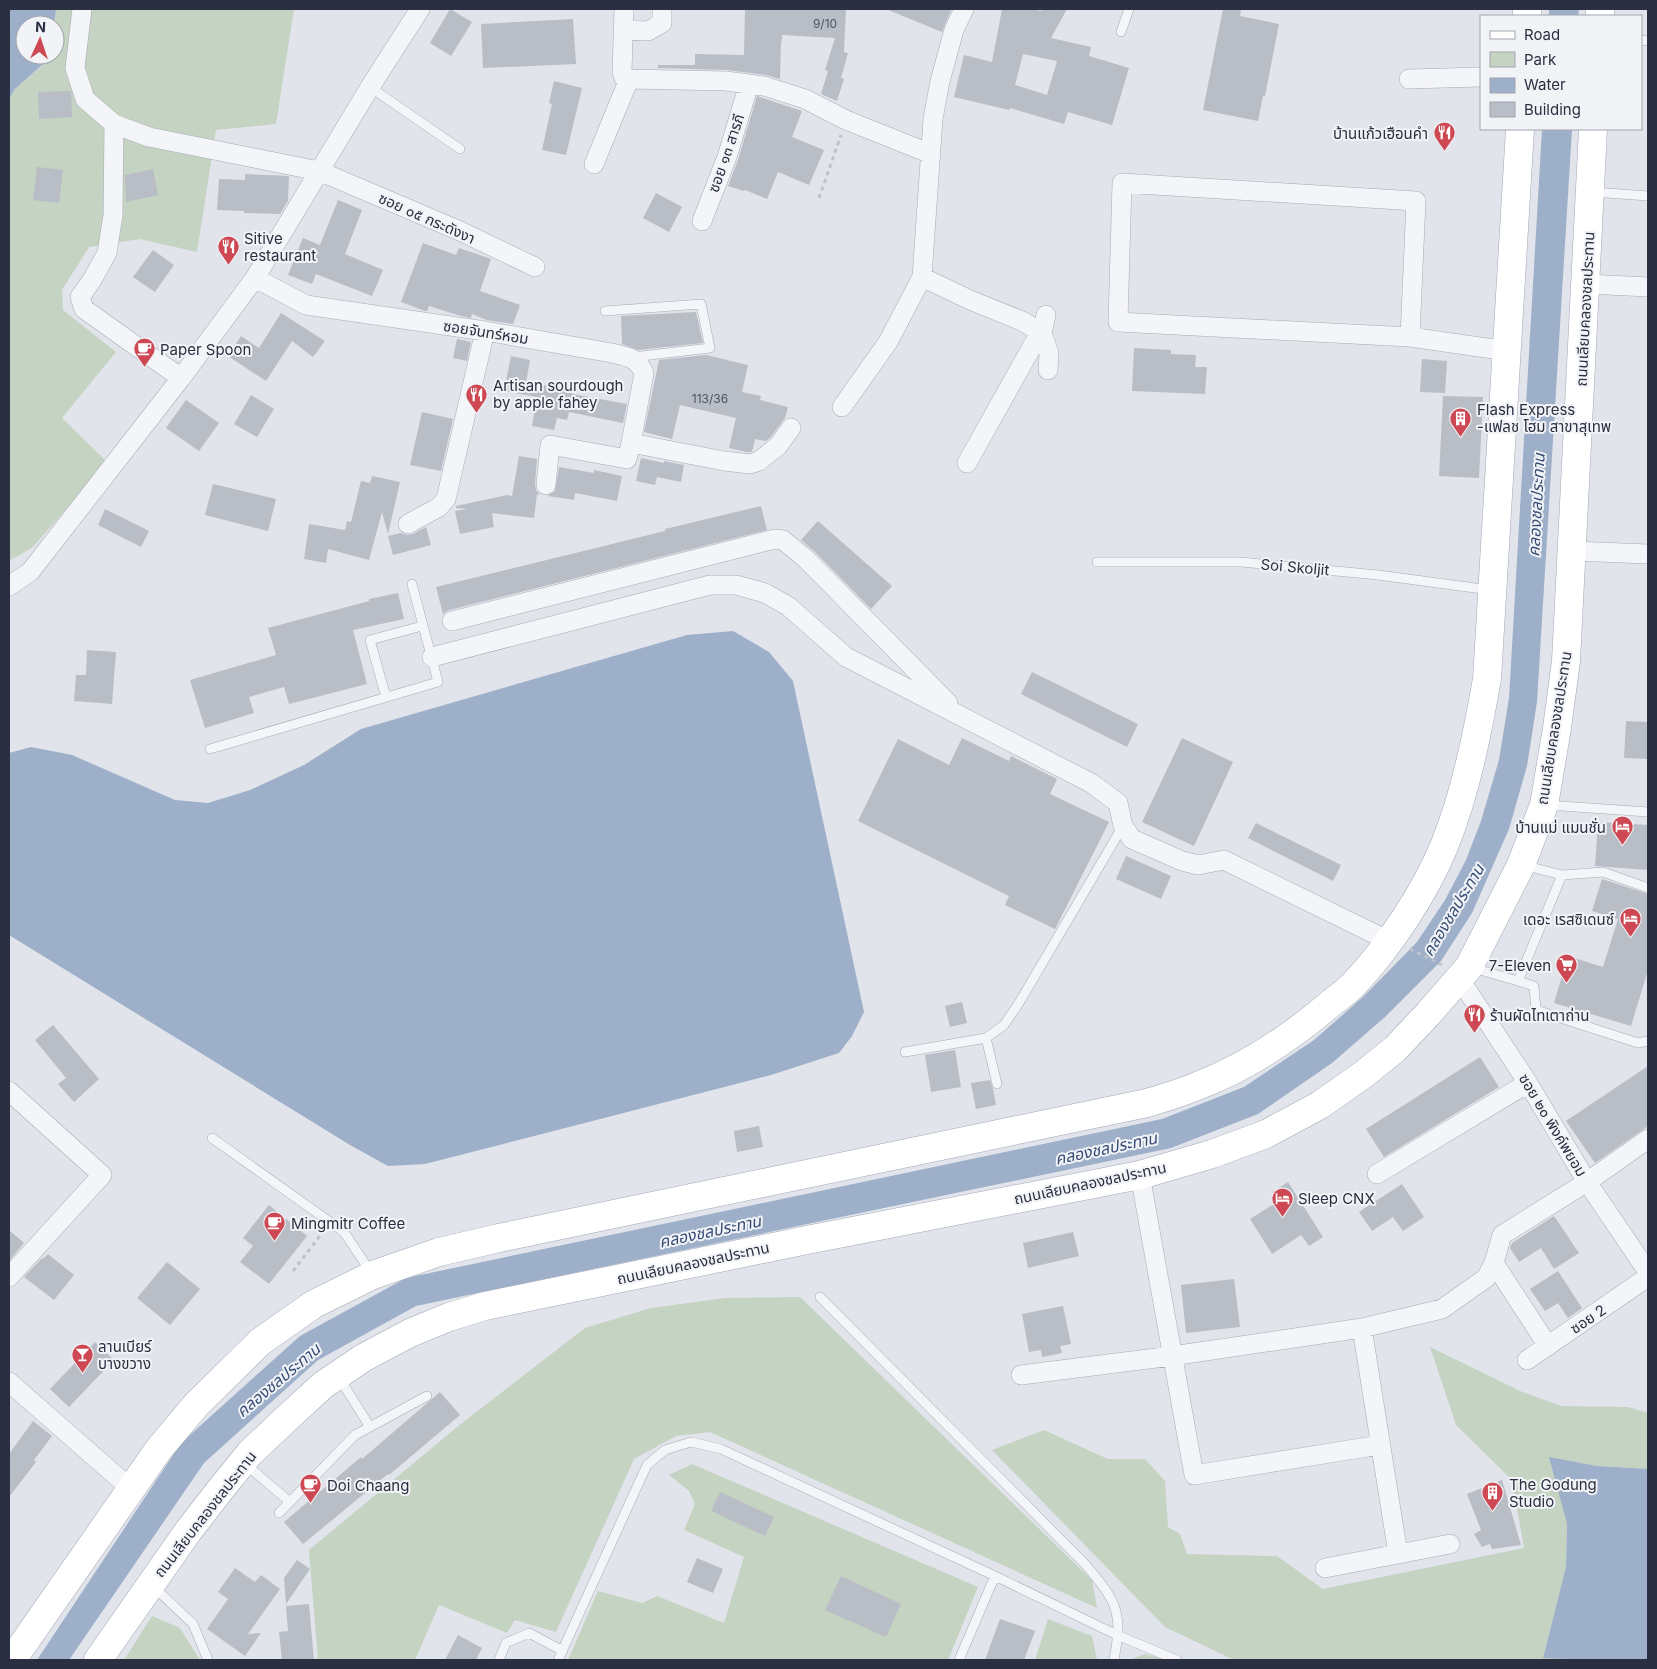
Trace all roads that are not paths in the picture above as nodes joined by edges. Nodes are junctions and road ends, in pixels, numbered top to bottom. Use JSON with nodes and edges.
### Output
{"nodes":[{"id":1,"x":82,"y":9,"type":"edge"},
{"id":2,"x":420,"y":9,"type":"edge"},
{"id":3,"x":624,"y":9,"type":"edge"},
{"id":4,"x":662,"y":9,"type":"edge"},
{"id":5,"x":964,"y":9,"type":"edge"},
{"id":6,"x":1129,"y":9,"type":"edge"},
{"id":7,"x":623,"y":30,"type":"junction"},
{"id":8,"x":1120,"y":32,"type":"dead end"},
{"id":9,"x":1480,"y":77,"type":"edge"},
{"id":10,"x":629,"y":79,"type":"junction"},
{"id":11,"x":1409,"y":80,"type":"dead end"},
{"id":12,"x":749,"y":84,"type":"junction"},
{"id":13,"x":370,"y":87,"type":"junction"},
{"id":14,"x":114,"y":124,"type":"junction"},
{"id":15,"x":1520,"y":130,"type":"edge"},
{"id":16,"x":1593,"y":130,"type":"edge"},
{"id":17,"x":460,"y":149,"type":"dead end"},
{"id":18,"x":931,"y":154,"type":"junction"},
{"id":19,"x":594,"y":164,"type":"dead end"},
{"id":20,"x":319,"y":171,"type":"junction"},
{"id":21,"x":1590,"y":192,"type":"junction"},
{"id":22,"x":1648,"y":196,"type":"edge"},
{"id":23,"x":702,"y":221,"type":"dead end"},
{"id":24,"x":535,"y":267,"type":"dead end"},
{"id":25,"x":922,"y":277,"type":"junction"},
{"id":26,"x":255,"y":278,"type":"junction"},
{"id":27,"x":1586,"y":284,"type":"junction"},
{"id":28,"x":1648,"y":287,"type":"edge"},
{"id":29,"x":605,"y":311,"type":"dead end"},
{"id":30,"x":1044,"y":324,"type":"junction"},
{"id":31,"x":485,"y":331,"type":"junction"},
{"id":32,"x":1410,"y":337,"type":"junction"},
{"id":33,"x":1507,"y":351,"type":"junction"},
{"id":34,"x":630,"y":357,"type":"junction"},
{"id":35,"x":1048,"y":370,"type":"dead end"},
{"id":36,"x":181,"y":378,"type":"junction"},
{"id":37,"x":842,"y":407,"type":"dead end"},
{"id":38,"x":791,"y":428,"type":"dead end"},
{"id":39,"x":631,"y":443,"type":"junction"},
{"id":40,"x":967,"y":463,"type":"dead end"},
{"id":41,"x":546,"y":485,"type":"dead end"},
{"id":42,"x":408,"y":524,"type":"dead end"},
{"id":43,"x":1573,"y":551,"type":"junction"},
{"id":44,"x":1648,"y":554,"type":"edge"},
{"id":45,"x":1097,"y":562,"type":"dead end"},
{"id":46,"x":412,"y":584,"type":"dead end"},
{"id":47,"x":9,"y":586,"type":"edge"},
{"id":48,"x":1492,"y":590,"type":"junction"},
{"id":49,"x":452,"y":621,"type":"dead end"},
{"id":50,"x":422,"y":626,"type":"junction"},
{"id":51,"x":432,"y":657,"type":"junction"},
{"id":52,"x":386,"y":697,"type":"junction"},
{"id":53,"x":959,"y":715,"type":"junction"},
{"id":54,"x":210,"y":749,"type":"dead end"},
{"id":55,"x":1544,"y":805,"type":"junction"},
{"id":56,"x":1648,"y":812,"type":"edge"},
{"id":57,"x":1122,"y":826,"type":"junction"},
{"id":58,"x":1521,"y":865,"type":"junction"},
{"id":59,"x":1562,"y":875,"type":"junction"},
{"id":60,"x":1648,"y":888,"type":"edge"},
{"id":61,"x":1399,"y":945,"type":"junction"},
{"id":62,"x":1456,"y":970,"type":"junction"},
{"id":63,"x":1518,"y":981,"type":"junction"},
{"id":64,"x":986,"y":1038,"type":"junction"},
{"id":65,"x":1648,"y":1041,"type":"edge"},
{"id":66,"x":905,"y":1052,"type":"dead end"},
{"id":67,"x":1528,"y":1083,"type":"junction"},
{"id":68,"x":996,"y":1084,"type":"dead end"},
{"id":69,"x":9,"y":1091,"type":"edge"},
{"id":70,"x":212,"y":1138,"type":"dead end"},
{"id":71,"x":1648,"y":1139,"type":"edge"},
{"id":72,"x":1377,"y":1174,"type":"dead end"},
{"id":73,"x":1140,"y":1175,"type":"junction"},
{"id":74,"x":1587,"y":1182,"type":"junction"},
{"id":75,"x":1494,"y":1263,"type":"junction"},
{"id":76,"x":1648,"y":1272,"type":"edge"},
{"id":77,"x":373,"y":1275,"type":"junction"},
{"id":78,"x":9,"y":1277,"type":"edge"},
{"id":79,"x":1648,"y":1277,"type":"edge"},
{"id":80,"x":820,"y":1297,"type":"dead end"},
{"id":81,"x":1362,"y":1328,"type":"junction"},
{"id":82,"x":1548,"y":1346,"type":"junction"},
{"id":83,"x":1172,"y":1356,"type":"junction"},
{"id":84,"x":1527,"y":1360,"type":"dead end"},
{"id":85,"x":338,"y":1375,"type":"junction"},
{"id":86,"x":1021,"y":1375,"type":"dead end"},
{"id":87,"x":9,"y":1382,"type":"edge"},
{"id":88,"x":427,"y":1396,"type":"dead end"},
{"id":89,"x":370,"y":1427,"type":"junction"},
{"id":90,"x":1380,"y":1445,"type":"junction"},
{"id":91,"x":243,"y":1462,"type":"junction"},
{"id":92,"x":131,"y":1489,"type":"junction"},
{"id":93,"x":290,"y":1502,"type":"junction"},
{"id":94,"x":279,"y":1513,"type":"dead end"},
{"id":95,"x":1450,"y":1544,"type":"dead end"},
{"id":96,"x":1398,"y":1554,"type":"junction"},
{"id":97,"x":1325,"y":1568,"type":"dead end"},
{"id":98,"x":995,"y":1576,"type":"junction"},
{"id":99,"x":151,"y":1584,"type":"junction"},
{"id":100,"x":1117,"y":1634,"type":"junction"},
{"id":101,"x":562,"y":1651,"type":"junction"},
{"id":102,"x":12,"y":1660,"type":"edge"},
{"id":103,"x":98,"y":1660,"type":"edge"},
{"id":104,"x":208,"y":1660,"type":"edge"},
{"id":105,"x":499,"y":1660,"type":"edge"},
{"id":106,"x":558,"y":1660,"type":"edge"},
{"id":107,"x":959,"y":1660,"type":"edge"},
{"id":108,"x":1114,"y":1660,"type":"edge"},
{"id":109,"x":1177,"y":1660,"type":"edge"}],
"edges":[{"from":1,"to":14,"type":"street","name":"ซอย ๐๕ กระดังงา"},
{"from":2,"to":13,"type":"street"},
{"from":3,"to":7,"type":"street"},
{"from":4,"to":7,"type":"street"},
{"from":5,"to":18,"type":"street"},
{"from":6,"to":8,"type":"lane"},
{"from":7,"to":10,"type":"street"},
{"from":9,"to":11,"type":"street"},
{"from":10,"to":12,"type":"street"},
{"from":10,"to":19,"type":"street"},
{"from":12,"to":18,"type":"street"},
{"from":12,"to":23,"type":"street","name":"ซอย ๑๓ สารภี"},
{"from":13,"to":17,"type":"lane"},
{"from":13,"to":20,"type":"street"},
{"from":14,"to":20,"type":"street","name":"ซอย ๐๕ กระดังงา"},
{"from":14,"to":36,"type":"street"},
{"from":15,"to":33,"type":"main road"},
{"from":16,"to":21,"type":"main road","name":"ถนนเลียบคลองชลประทาน"},
{"from":18,"to":25,"type":"street"},
{"from":20,"to":24,"type":"street","name":"ซอย ๐๕ กระดังงา"},
{"from":20,"to":26,"type":"street"},
{"from":21,"to":22,"type":"lane"},
{"from":21,"to":27,"type":"main road","name":"ถนนเลียบคลองชลประทาน"},
{"from":25,"to":30,"type":"street"},
{"from":25,"to":37,"type":"street"},
{"from":26,"to":31,"type":"street","name":"ซอยจันทร์หอม"},
{"from":26,"to":36,"type":"street"},
{"from":27,"to":28,"type":"street"},
{"from":27,"to":43,"type":"main road","name":"ถนนเลียบคลองชลประทาน"},
{"from":29,"to":34,"type":"lane"},
{"from":30,"to":35,"type":"street"},
{"from":30,"to":40,"type":"street"},
{"from":31,"to":34,"type":"street","name":"ซอยจันทร์หอม"},
{"from":31,"to":42,"type":"street"},
{"from":32,"to":32,"type":"street"},
{"from":32,"to":33,"type":"street"},
{"from":33,"to":48,"type":"main road"},
{"from":34,"to":39,"type":"street"},
{"from":36,"to":47,"type":"street"},
{"from":38,"to":39,"type":"street"},
{"from":39,"to":41,"type":"street"},
{"from":43,"to":44,"type":"street"},
{"from":43,"to":55,"type":"main road","name":"ถนนเลียบคลองชลประทาน"},
{"from":45,"to":48,"type":"lane","name":"Soi Skoljit"},
{"from":46,"to":50,"type":"lane"},
{"from":48,"to":61,"type":"main road"},
{"from":49,"to":53,"type":"street"},
{"from":50,"to":51,"type":"lane"},
{"from":50,"to":52,"type":"lane"},
{"from":51,"to":52,"type":"lane"},
{"from":51,"to":53,"type":"street"},
{"from":52,"to":54,"type":"lane"},
{"from":53,"to":57,"type":"street"},
{"from":55,"to":56,"type":"lane"},
{"from":55,"to":58,"type":"main road","name":"ถนนเลียบคลองชลประทาน"},
{"from":57,"to":61,"type":"street"},
{"from":57,"to":64,"type":"lane"},
{"from":58,"to":59,"type":"lane"},
{"from":58,"to":62,"type":"main road","name":"ถนนเลียบคลองชลประทาน"},
{"from":59,"to":60,"type":"lane"},
{"from":59,"to":63,"type":"lane"},
{"from":61,"to":77,"type":"main road"},
{"from":62,"to":63,"type":"lane"},
{"from":62,"to":67,"type":"street","name":"ซอย ๒๐ พิงค์พยอม"},
{"from":62,"to":73,"type":"main road","name":"ถนนเลียบคลองชลประทาน"},
{"from":63,"to":65,"type":"lane"},
{"from":64,"to":66,"type":"lane"},
{"from":64,"to":68,"type":"lane"},
{"from":67,"to":72,"type":"street"},
{"from":67,"to":74,"type":"street","name":"ซอย ๒๐ พิงค์พยอม"},
{"from":69,"to":78,"type":"street"},
{"from":70,"to":77,"type":"lane"},
{"from":71,"to":74,"type":"street"},
{"from":73,"to":83,"type":"street"},
{"from":73,"to":85,"type":"main road","name":"ถนนเลียบคลองชลประทาน"},
{"from":74,"to":75,"type":"street"},
{"from":74,"to":76,"type":"street","name":"ซอย ๒๐ พิงค์พยอม"},
{"from":75,"to":81,"type":"street"},
{"from":75,"to":82,"type":"street"},
{"from":77,"to":92,"type":"main road"},
{"from":79,"to":82,"type":"street","name":"ซอย 2"},
{"from":80,"to":100,"type":"lane"},
{"from":81,"to":83,"type":"street"},
{"from":81,"to":90,"type":"street"},
{"from":82,"to":84,"type":"street","name":"ซอย 2"},
{"from":83,"to":86,"type":"street"},
{"from":83,"to":90,"type":"street"},
{"from":85,"to":89,"type":"lane"},
{"from":85,"to":91,"type":"main road","name":"ถนนเลียบคลองชลประทาน"},
{"from":87,"to":92,"type":"street"},
{"from":88,"to":89,"type":"lane"},
{"from":89,"to":93,"type":"lane"},
{"from":90,"to":96,"type":"street"},
{"from":91,"to":93,"type":"lane"},
{"from":91,"to":99,"type":"main road","name":"ถนนเลียบคลองชลประทาน"},
{"from":92,"to":102,"type":"main road"},
{"from":93,"to":94,"type":"lane"},
{"from":95,"to":96,"type":"street"},
{"from":96,"to":97,"type":"street"},
{"from":98,"to":100,"type":"lane"},
{"from":98,"to":101,"type":"lane"},
{"from":98,"to":107,"type":"lane"},
{"from":99,"to":103,"type":"main road","name":"ถนนเลียบคลองชลประทาน"},
{"from":99,"to":104,"type":"lane"},
{"from":100,"to":108,"type":"lane"},
{"from":100,"to":109,"type":"lane"},
{"from":101,"to":105,"type":"lane"},
{"from":101,"to":106,"type":"lane"}]}
